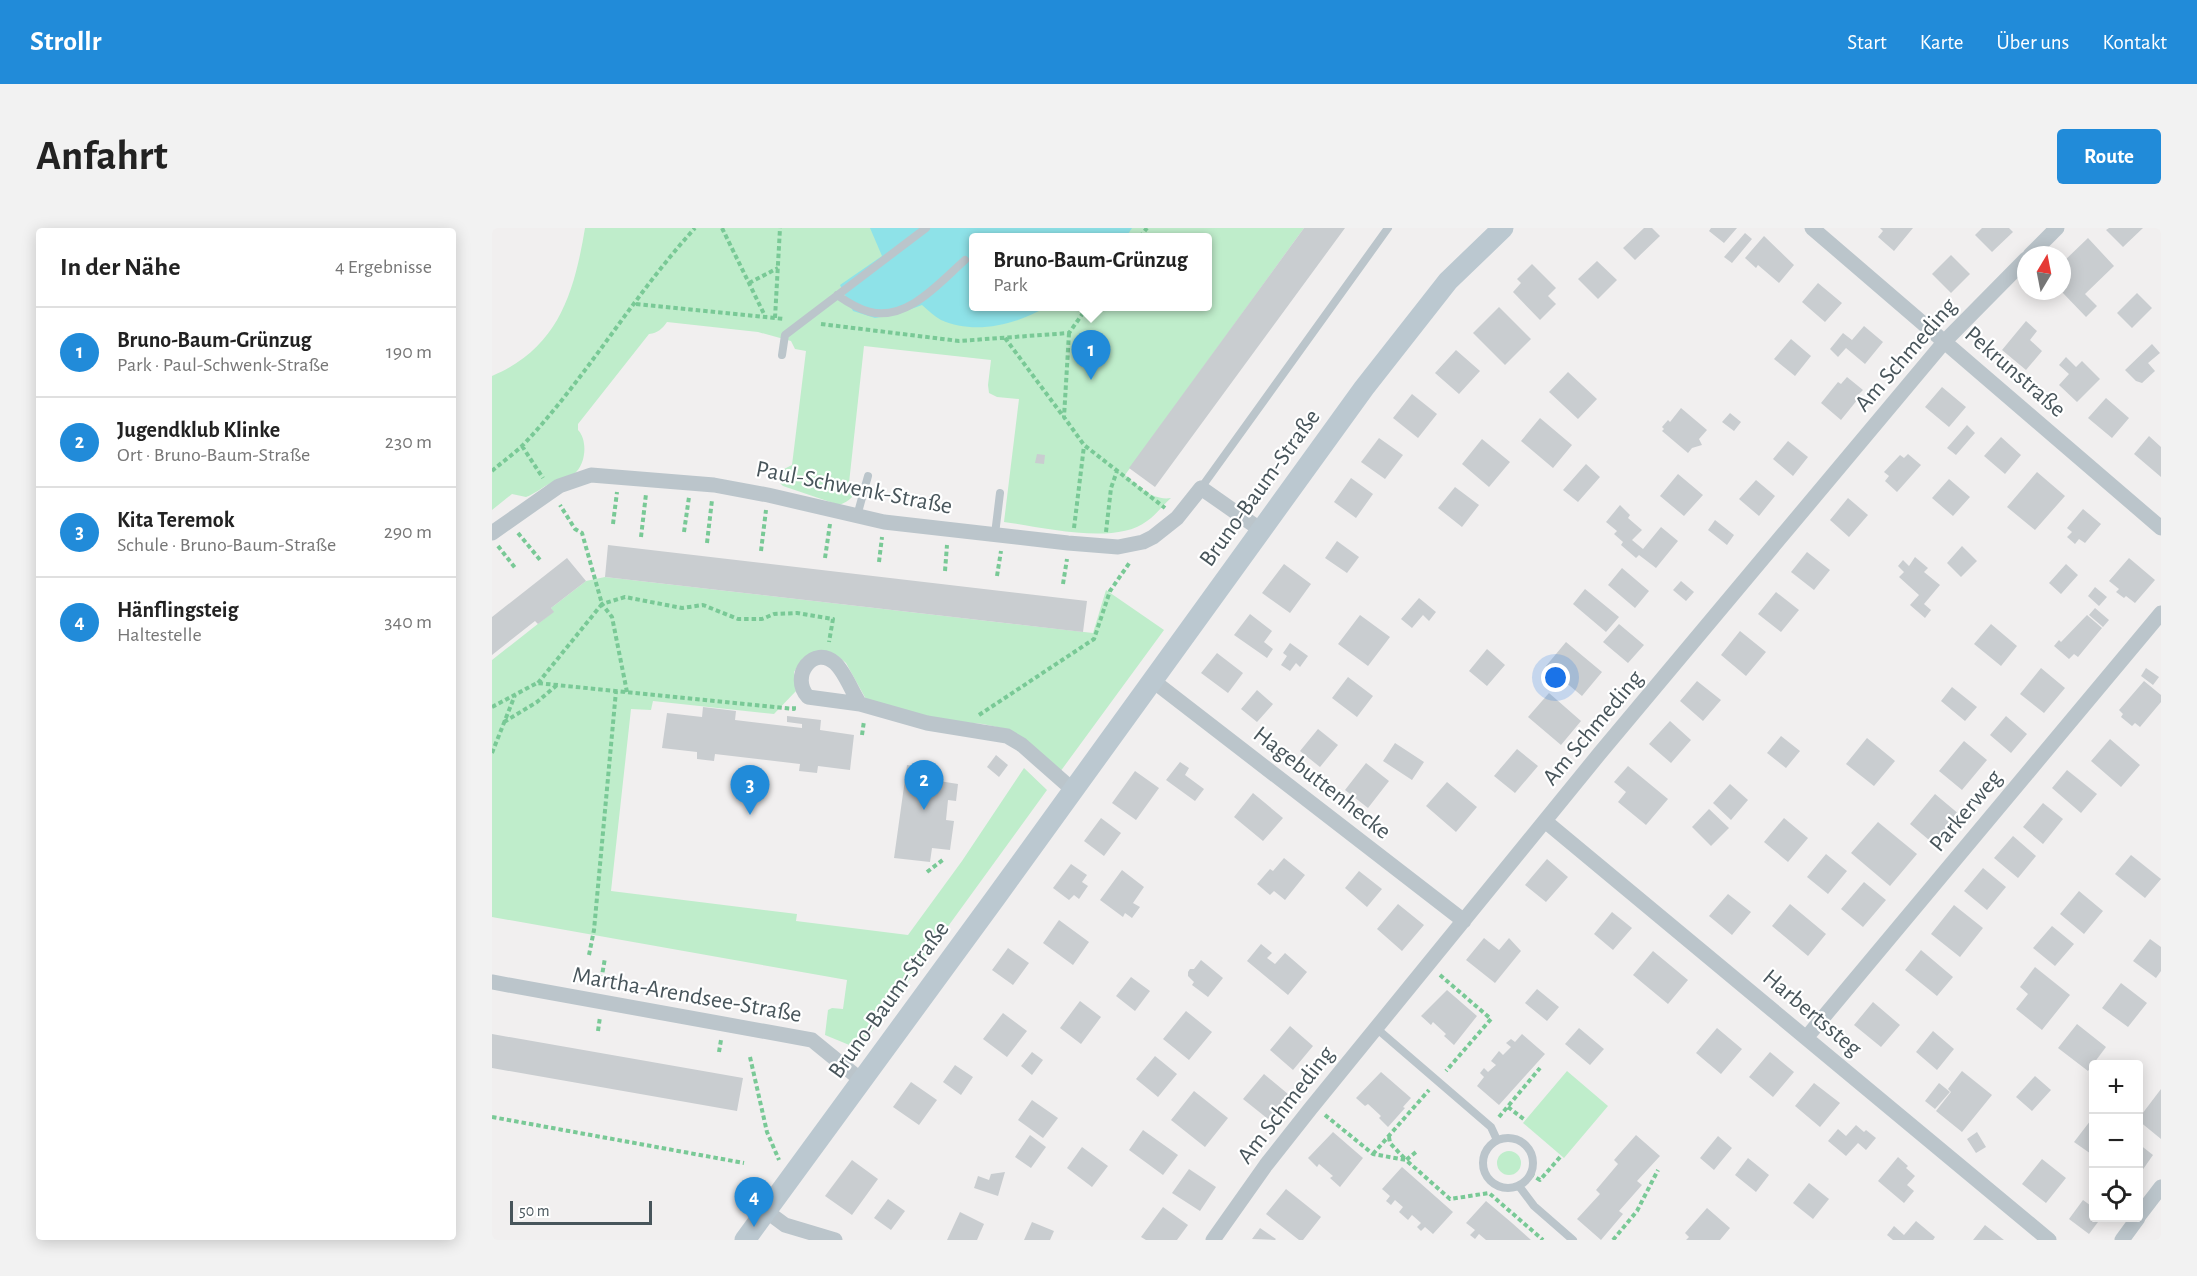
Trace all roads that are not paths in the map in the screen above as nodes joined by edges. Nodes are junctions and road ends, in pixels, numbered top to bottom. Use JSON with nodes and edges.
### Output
{"nodes":[{"id":1,"x":926,"y":228,"type":"edge"},
{"id":2,"x":1388,"y":228,"type":"edge"},
{"id":3,"x":1503,"y":228,"type":"edge"},
{"id":4,"x":1812,"y":228,"type":"edge"},
{"id":5,"x":2057,"y":228,"type":"edge"},
{"id":6,"x":2039,"y":246,"type":"edge"},
{"id":7,"x":965,"y":260,"type":"dead end"},
{"id":8,"x":2017,"y":268,"type":"edge"},
{"id":9,"x":837,"y":295,"type":"junction"},
{"id":10,"x":1945,"y":341,"type":"junction"},
{"id":11,"x":782,"y":355,"type":"dead end"},
{"id":12,"x":868,"y":476,"type":"dead end"},
{"id":13,"x":1201,"y":488,"type":"junction"},
{"id":14,"x":1000,"y":493,"type":"dead end"},
{"id":15,"x":857,"y":516,"type":"junction"},
{"id":16,"x":2161,"y":528,"type":"edge"},
{"id":17,"x":1261,"y":531,"type":"junction"},
{"id":18,"x":492,"y":533,"type":"edge"},
{"id":19,"x":999,"y":535,"type":"junction"},
{"id":20,"x":2161,"y":613,"type":"edge"},
{"id":21,"x":1152,"y":680,"type":"junction"},
{"id":22,"x":860,"y":704,"type":"junction"},
{"id":23,"x":1073,"y":790,"type":"junction"},
{"id":24,"x":1545,"y":821,"type":"junction"},
{"id":25,"x":1464,"y":921,"type":"junction"},
{"id":26,"x":492,"y":982,"type":"edge"},
{"id":27,"x":1376,"y":1028,"type":"junction"},
{"id":28,"x":1806,"y":1038,"type":"junction"},
{"id":29,"x":861,"y":1080,"type":"junction"},
{"id":30,"x":1497,"y":1140,"type":"junction"},
{"id":31,"x":1519,"y":1186,"type":"junction"},
{"id":32,"x":2161,"y":1187,"type":"edge"},
{"id":33,"x":766,"y":1210,"type":"junction"},
{"id":34,"x":2143,"y":1210,"type":"edge"},
{"id":35,"x":2135,"y":1222,"type":"edge"},
{"id":36,"x":745,"y":1240,"type":"edge"},
{"id":37,"x":835,"y":1240,"type":"edge"},
{"id":38,"x":1213,"y":1240,"type":"edge"},
{"id":39,"x":1573,"y":1240,"type":"edge"},
{"id":40,"x":2049,"y":1240,"type":"edge"},
{"id":41,"x":2122,"y":1240,"type":"edge"}],
"edges":[{"from":1,"to":9,"type":"lane"},
{"from":2,"to":13,"type":"lane","name":"Bruno-Baum-Straße"},
{"from":3,"to":17,"type":"street","name":"Bruno-Baum-Straße"},
{"from":4,"to":10,"type":"street","name":"Pekrunstraße"},
{"from":5,"to":6,"type":"street"},
{"from":7,"to":9,"type":"lane"},
{"from":8,"to":10,"type":"street","name":"Am Schmeding"},
{"from":9,"to":11,"type":"lane"},
{"from":10,"to":16,"type":"street","name":"Pekrunstraße"},
{"from":10,"to":24,"type":"street","name":"Am Schmeding"},
{"from":12,"to":15,"type":"lane"},
{"from":13,"to":17,"type":"street"},
{"from":13,"to":19,"type":"street","name":"Paul-Schwenk-Straße"},
{"from":14,"to":19,"type":"lane"},
{"from":15,"to":18,"type":"street","name":"Paul-Schwenk-Straße"},
{"from":15,"to":19,"type":"street","name":"Paul-Schwenk-Straße"},
{"from":17,"to":21,"type":"street","name":"Bruno-Baum-Straße"},
{"from":20,"to":28,"type":"street","name":"Parkerweg"},
{"from":21,"to":23,"type":"street","name":"Bruno-Baum-Straße"},
{"from":21,"to":25,"type":"street","name":"Hagebuttenhecke"},
{"from":22,"to":22,"type":"street"},
{"from":22,"to":23,"type":"street"},
{"from":23,"to":29,"type":"street","name":"Bruno-Baum-Straße"},
{"from":24,"to":25,"type":"street","name":"Am Schmeding"},
{"from":24,"to":28,"type":"street","name":"Harbertssteg"},
{"from":25,"to":27,"type":"street","name":"Am Schmeding"},
{"from":26,"to":29,"type":"street","name":"Martha-Arendsee-Straße"},
{"from":27,"to":30,"type":"lane"},
{"from":27,"to":38,"type":"street","name":"Am Schmeding"},
{"from":28,"to":40,"type":"street","name":"Harbertssteg"},
{"from":29,"to":33,"type":"street","name":"Bruno-Baum-Straße"},
{"from":30,"to":31,"type":"lane"},
{"from":30,"to":31,"type":"lane"},
{"from":31,"to":39,"type":"lane"},
{"from":32,"to":34,"type":"street"},
{"from":33,"to":36,"type":"street","name":"Bruno-Baum-Straße"},
{"from":33,"to":37,"type":"street"},
{"from":35,"to":41,"type":"street"}]}
